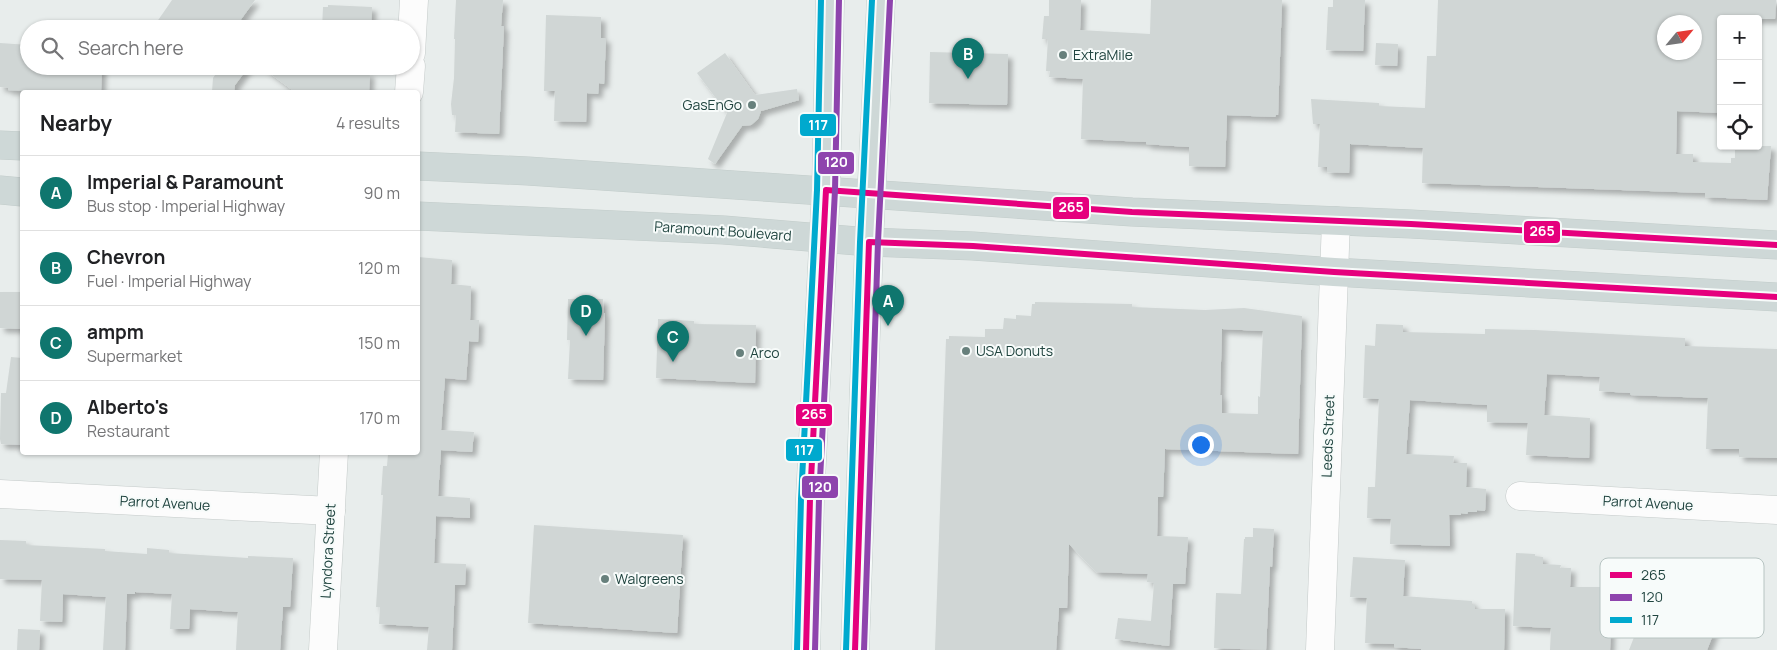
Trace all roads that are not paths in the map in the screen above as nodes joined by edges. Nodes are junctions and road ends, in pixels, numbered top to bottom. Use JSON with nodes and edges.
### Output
{"nodes":[{"id":1,"x":414,"y":0,"type":"edge"},
{"id":2,"x":830,"y":0,"type":"edge"},
{"id":3,"x":881,"y":0,"type":"edge"},
{"id":4,"x":413,"y":20,"type":"edge"},
{"id":5,"x":410,"y":75,"type":"edge"},
{"id":6,"x":409,"y":90,"type":"edge"},
{"id":7,"x":0,"y":145,"type":"edge"},
{"id":8,"x":20,"y":146,"type":"edge"},
{"id":9,"x":420,"y":166,"type":"edge"},
{"id":10,"x":0,"y":190,"type":"edge"},
{"id":11,"x":826,"y":190,"type":"junction"},
{"id":12,"x":20,"y":192,"type":"edge"},
{"id":13,"x":872,"y":194,"type":"junction"},
{"id":14,"x":420,"y":216,"type":"edge"},
{"id":15,"x":1336,"y":221,"type":"junction"},
{"id":16,"x":823,"y":238,"type":"junction"},
{"id":17,"x":869,"y":242,"type":"junction"},
{"id":18,"x":1777,"y":246,"type":"edge"},
{"id":19,"x":1334,"y":272,"type":"junction"},
{"id":20,"x":1777,"y":297,"type":"edge"},
{"id":21,"x":334,"y":455,"type":"edge"},
{"id":22,"x":0,"y":494,"type":"edge"},
{"id":23,"x":1520,"y":496,"type":"dead end"},
{"id":24,"x":1777,"y":510,"type":"edge"},
{"id":25,"x":330,"y":511,"type":"junction"},
{"id":26,"x":323,"y":650,"type":"edge"},
{"id":27,"x":806,"y":650,"type":"edge"},
{"id":28,"x":855,"y":650,"type":"edge"},
{"id":29,"x":1320,"y":650,"type":"edge"}],
"edges":[{"from":1,"to":4,"type":"street"},
{"from":2,"to":11,"type":"main road"},
{"from":3,"to":13,"type":"main road"},
{"from":5,"to":6,"type":"street"},
{"from":7,"to":8,"type":"main road"},
{"from":9,"to":11,"type":"main road"},
{"from":10,"to":12,"type":"main road"},
{"from":11,"to":13,"type":"main road"},
{"from":11,"to":16,"type":"main road"},
{"from":13,"to":15,"type":"main road"},
{"from":13,"to":17,"type":"main road"},
{"from":14,"to":16,"type":"main road","name":"Paramount Boulevard"},
{"from":15,"to":18,"type":"main road"},
{"from":15,"to":19,"type":"street","name":"Leeds Street"},
{"from":16,"to":17,"type":"main road","name":"Paramount Boulevard"},
{"from":16,"to":27,"type":"main road"},
{"from":17,"to":19,"type":"main road","name":"Paramount Boulevard"},
{"from":17,"to":28,"type":"main road"},
{"from":19,"to":20,"type":"main road","name":"Paramount Boulevard"},
{"from":19,"to":29,"type":"street","name":"Leeds Street"},
{"from":21,"to":25,"type":"street","name":"Lyndora Street"},
{"from":22,"to":25,"type":"street","name":"Parrot Avenue"},
{"from":23,"to":24,"type":"street","name":"Parrot Avenue"},
{"from":25,"to":26,"type":"street","name":"Lyndora Street"}]}
